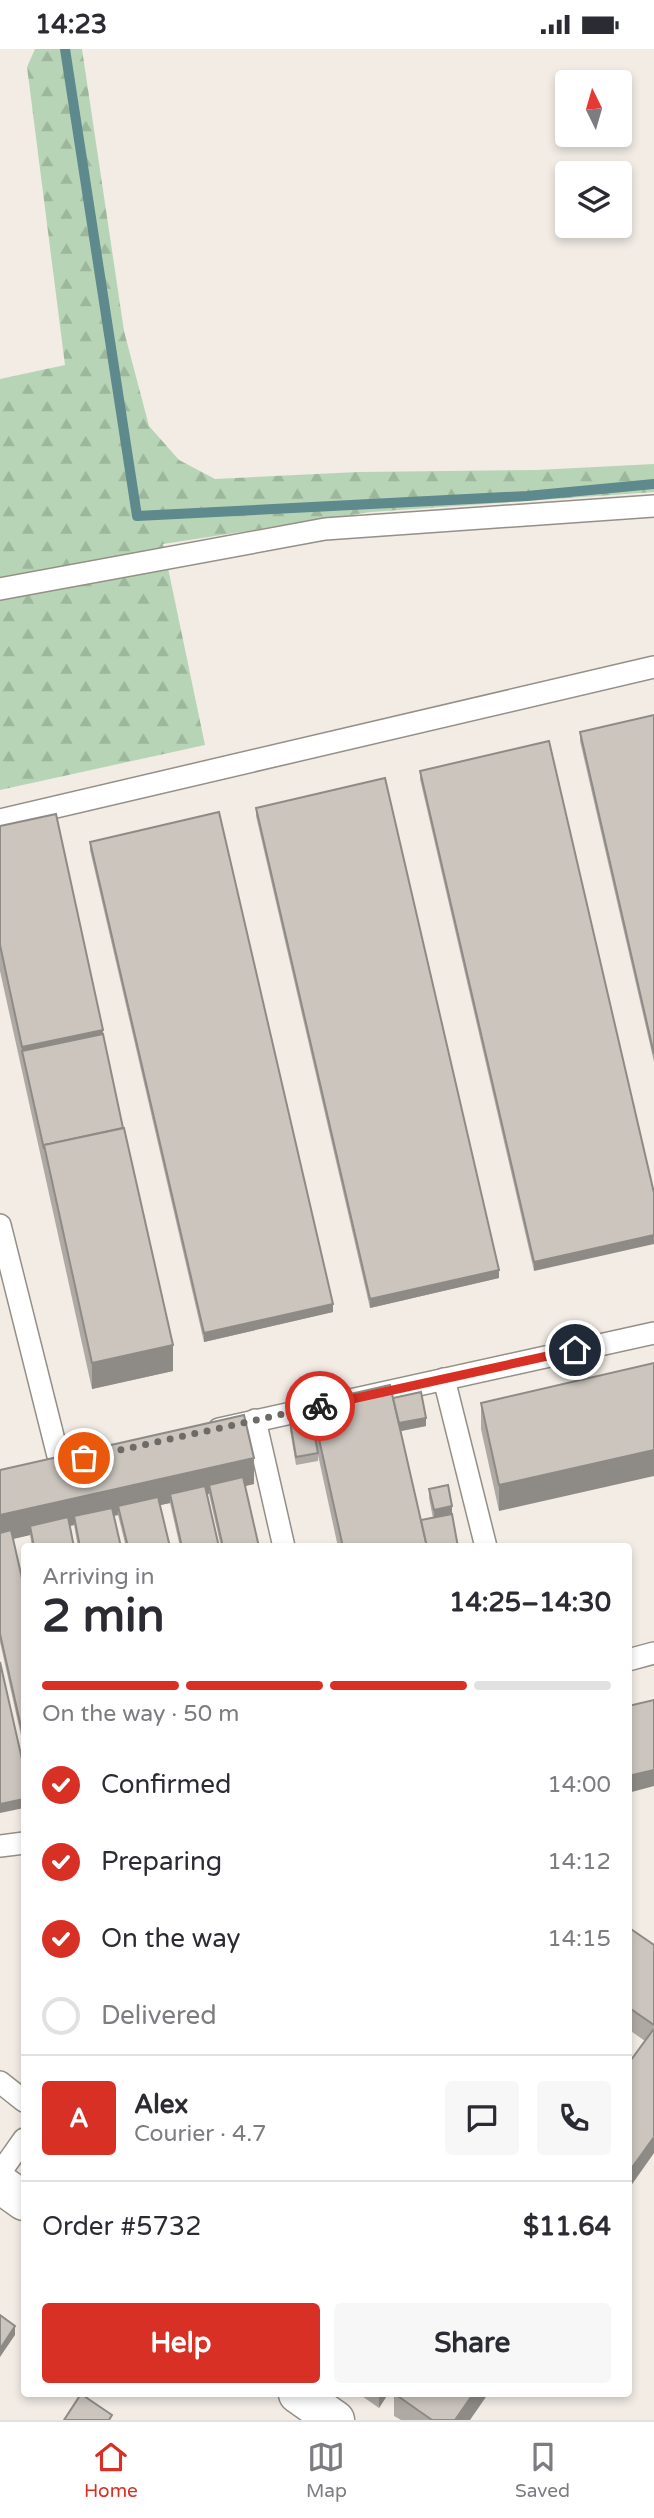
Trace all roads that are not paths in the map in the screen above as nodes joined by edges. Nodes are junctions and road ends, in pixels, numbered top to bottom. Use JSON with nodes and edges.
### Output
{"nodes":[{"id":1,"x":654,"y":506,"type":"edge"},
{"id":2,"x":0,"y":589,"type":"edge"},
{"id":3,"x":654,"y":667,"type":"edge"},
{"id":4,"x":0,"y":820,"type":"edge"},
{"id":5,"x":0,"y":1225,"type":"edge"},
{"id":6,"x":654,"y":1333,"type":"edge"},
{"id":7,"x":444,"y":1379,"type":"junction"},
{"id":8,"x":255,"y":1420,"type":"junction"},
{"id":9,"x":203,"y":1432,"type":"edge"},
{"id":10,"x":99,"y":1455,"type":"edge"},
{"id":11,"x":60,"y":1464,"type":"junction"},
{"id":12,"x":36,"y":1469,"type":"edge"},
{"id":13,"x":283,"y":1543,"type":"edge"},
{"id":14,"x":485,"y":1543,"type":"edge"},
{"id":15,"x":654,"y":1653,"type":"edge"},
{"id":16,"x":632,"y":1659,"type":"edge"},
{"id":17,"x":21,"y":1843,"type":"edge"},
{"id":18,"x":0,"y":1846,"type":"edge"},
{"id":19,"x":0,"y":2082,"type":"edge"},
{"id":20,"x":21,"y":2099,"type":"edge"},
{"id":21,"x":21,"y":2143,"type":"edge"},
{"id":22,"x":0,"y":2173,"type":"edge"},
{"id":23,"x":0,"y":2184,"type":"edge"},
{"id":24,"x":21,"y":2199,"type":"edge"},
{"id":25,"x":302,"y":2397,"type":"edge"},
{"id":26,"x":335,"y":2420,"type":"edge"}],
"edges":[{"from":1,"to":2,"type":"lane"},
{"from":3,"to":4,"type":"lane"},
{"from":5,"to":11,"type":"lane"},
{"from":6,"to":7,"type":"lane"},
{"from":7,"to":8,"type":"lane"},
{"from":7,"to":14,"type":"lane"},
{"from":8,"to":9,"type":"lane"},
{"from":8,"to":13,"type":"lane"},
{"from":10,"to":11,"type":"lane"},
{"from":11,"to":12,"type":"lane"},
{"from":15,"to":16,"type":"lane"},
{"from":17,"to":18,"type":"lane"},
{"from":19,"to":20,"type":"lane"},
{"from":21,"to":22,"type":"lane"},
{"from":23,"to":24,"type":"street"},
{"from":25,"to":26,"type":"street"}]}
